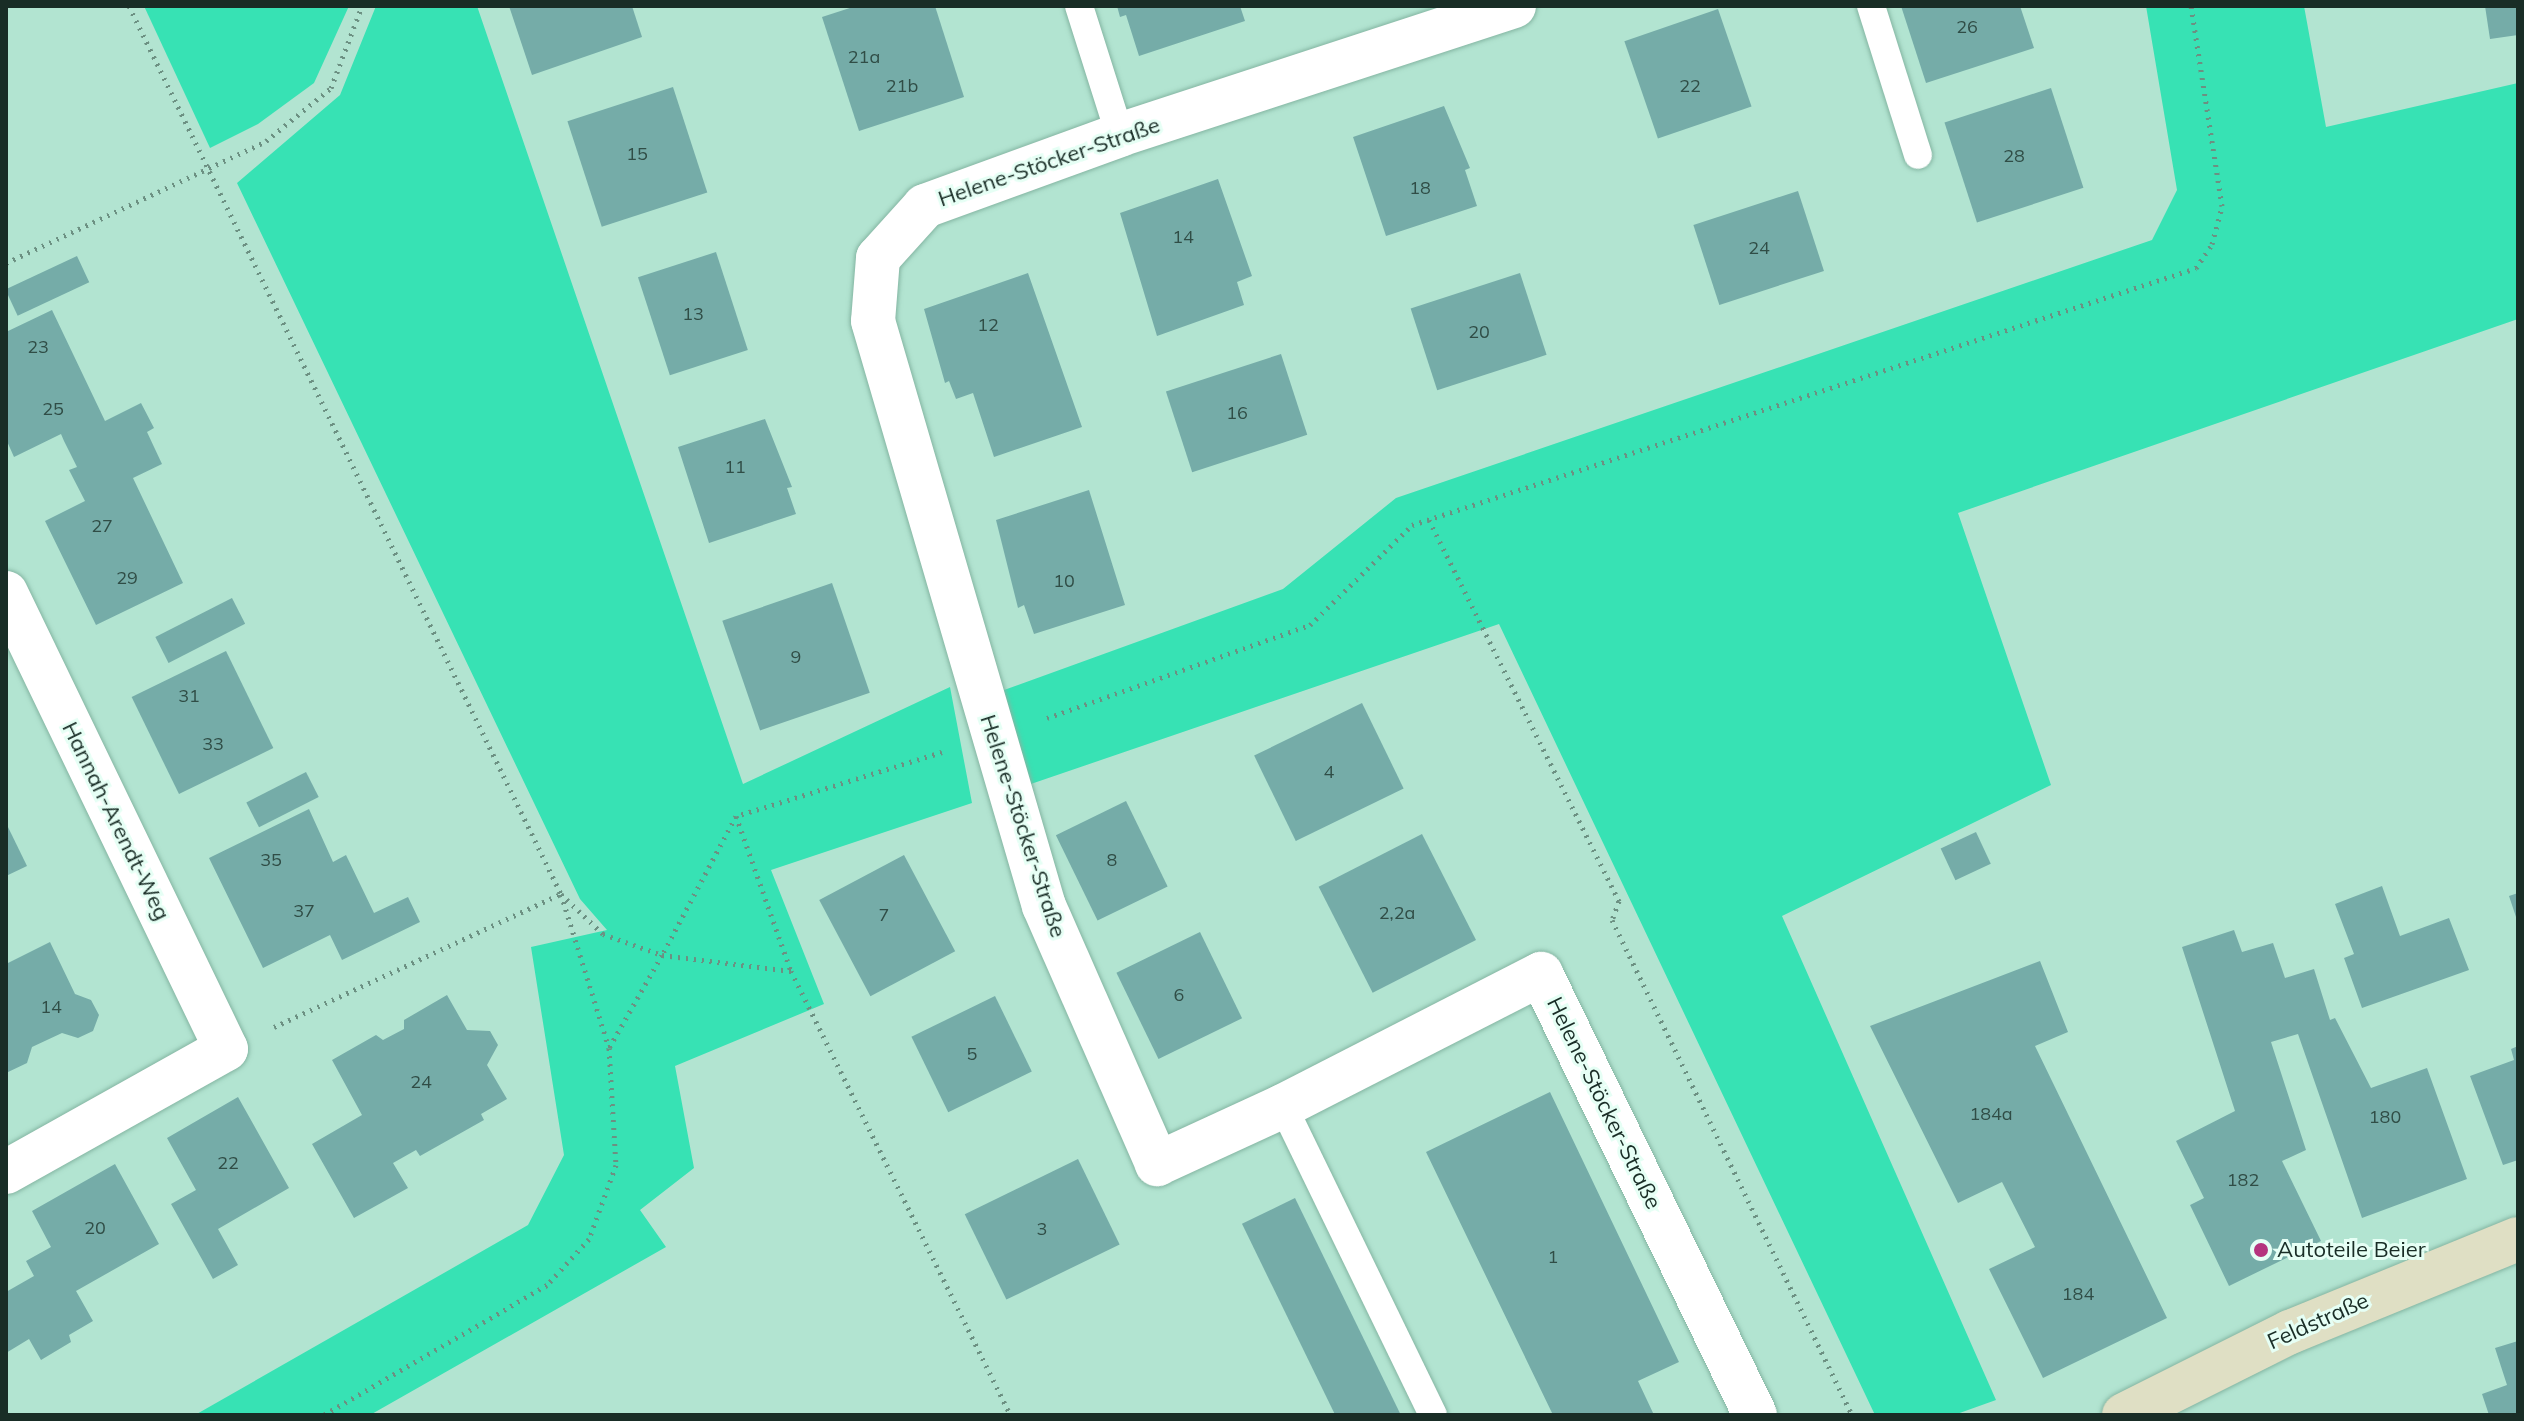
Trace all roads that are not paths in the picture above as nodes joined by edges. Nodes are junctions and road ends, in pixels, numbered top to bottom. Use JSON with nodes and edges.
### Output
{"nodes":[{"id":1,"x":1079,"y":6,"type":"edge"},
{"id":2,"x":1514,"y":6,"type":"edge"},
{"id":3,"x":1871,"y":6,"type":"edge"},
{"id":4,"x":1120,"y":135,"type":"junction"},
{"id":5,"x":1918,"y":155,"type":"dead end"},
{"id":6,"x":6,"y":593,"type":"edge"},
{"id":7,"x":1283,"y":1106,"type":"junction"},
{"id":8,"x":6,"y":1172,"type":"edge"},
{"id":9,"x":2518,"y":1239,"type":"edge"},
{"id":10,"x":1433,"y":1415,"type":"edge"},
{"id":11,"x":1755,"y":1415,"type":"edge"},
{"id":12,"x":2124,"y":1415,"type":"edge"}],
"edges":[{"from":1,"to":4,"type":"lane"},
{"from":2,"to":4,"type":"street","name":"Helene-Stöcker-Straße"},
{"from":3,"to":5,"type":"lane"},
{"from":4,"to":7,"type":"street","name":"Helene-Stöcker-Straße"},
{"from":6,"to":8,"type":"street","name":"Hannah-Arendt-Weg"},
{"from":7,"to":10,"type":"lane"},
{"from":7,"to":11,"type":"street","name":"Helene-Stöcker-Straße"},
{"from":9,"to":12,"type":"main road","name":"Feldstraße"}]}
